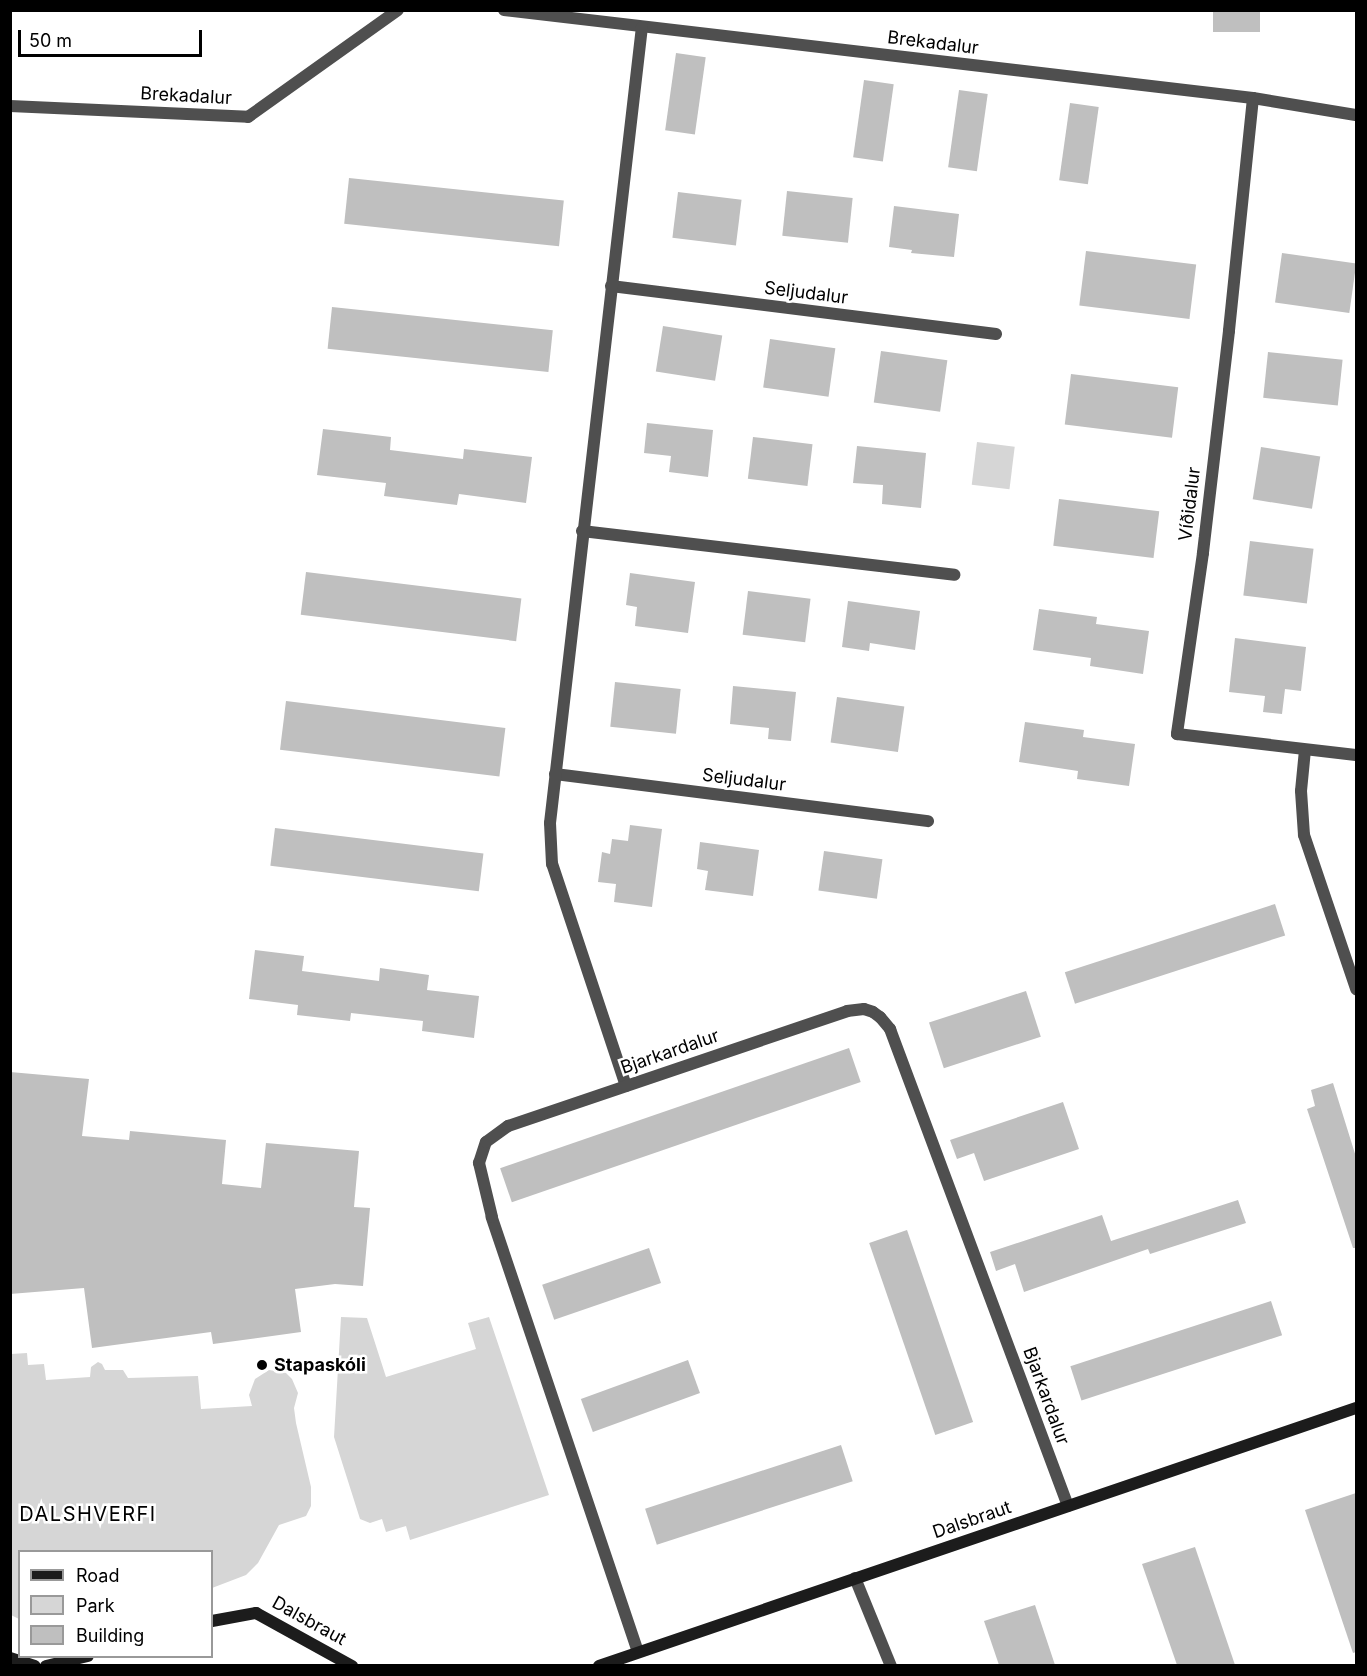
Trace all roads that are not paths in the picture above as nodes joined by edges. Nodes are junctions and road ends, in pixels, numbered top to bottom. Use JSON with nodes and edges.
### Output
{"nodes":[{"id":1,"x":398,"y":10,"type":"edge"},
{"id":2,"x":504,"y":10,"type":"edge"},
{"id":3,"x":642,"y":27,"type":"junction"},
{"id":4,"x":1253,"y":98,"type":"junction"},
{"id":5,"x":10,"y":106,"type":"edge"},
{"id":6,"x":1356,"y":115,"type":"edge"},
{"id":7,"x":611,"y":286,"type":"junction"},
{"id":8,"x":996,"y":334,"type":"dead end"},
{"id":9,"x":582,"y":531,"type":"junction"},
{"id":10,"x":954,"y":575,"type":"dead end"},
{"id":11,"x":1305,"y":750,"type":"junction"},
{"id":12,"x":1356,"y":755,"type":"edge"},
{"id":13,"x":555,"y":774,"type":"junction"},
{"id":14,"x":928,"y":821,"type":"dead end"},
{"id":15,"x":1356,"y":989,"type":"edge"},
{"id":16,"x":626,"y":1086,"type":"junction"},
{"id":17,"x":1356,"y":1408,"type":"edge"},
{"id":18,"x":1068,"y":1506,"type":"junction"},
{"id":19,"x":855,"y":1578,"type":"junction"},
{"id":20,"x":213,"y":1621,"type":"edge"},
{"id":21,"x":638,"y":1652,"type":"junction"},
{"id":22,"x":10,"y":1658,"type":"edge"},
{"id":23,"x":78,"y":1658,"type":"edge"},
{"id":24,"x":35,"y":1665,"type":"edge"},
{"id":25,"x":45,"y":1665,"type":"edge"},
{"id":26,"x":352,"y":1665,"type":"edge"},
{"id":27,"x":599,"y":1665,"type":"edge"},
{"id":28,"x":891,"y":1665,"type":"edge"}],
"edges":[{"from":1,"to":5,"type":"street","name":"Brekadalur"},
{"from":2,"to":3,"type":"street","name":"Brekadalur"},
{"from":3,"to":4,"type":"street","name":"Brekadalur"},
{"from":3,"to":7,"type":"street"},
{"from":4,"to":6,"type":"street","name":"Brekadalur"},
{"from":4,"to":11,"type":"street","name":"Víðidalur"},
{"from":7,"to":8,"type":"street","name":"Seljudalur"},
{"from":7,"to":9,"type":"street"},
{"from":9,"to":10,"type":"street"},
{"from":9,"to":13,"type":"street"},
{"from":11,"to":12,"type":"street","name":"Víðidalur"},
{"from":11,"to":15,"type":"street"},
{"from":13,"to":14,"type":"street","name":"Seljudalur"},
{"from":13,"to":16,"type":"street"},
{"from":16,"to":18,"type":"street","name":"Bjarkardalur"},
{"from":16,"to":21,"type":"street","name":"Bjarkardalur"},
{"from":17,"to":18,"type":"street","name":"Dalsbraut"},
{"from":18,"to":19,"type":"street","name":"Dalsbraut"},
{"from":19,"to":21,"type":"street","name":"Dalsbraut"},
{"from":19,"to":28,"type":"street"},
{"from":20,"to":26,"type":"street","name":"Dalsbraut"},
{"from":21,"to":27,"type":"street","name":"Dalsbraut"},
{"from":22,"to":24,"type":"street"},
{"from":23,"to":25,"type":"street"}]}
